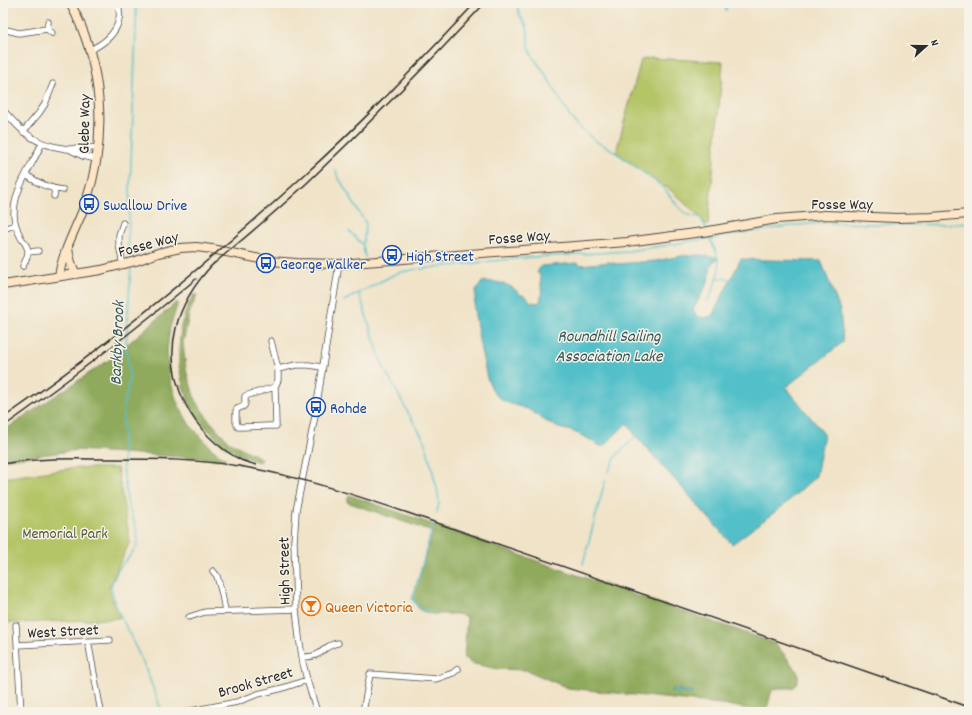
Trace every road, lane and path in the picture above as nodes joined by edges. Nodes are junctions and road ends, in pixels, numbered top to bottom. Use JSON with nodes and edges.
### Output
{"nodes":[{"id":1,"x":70,"y":3,"type":"edge"},
{"id":2,"x":118,"y":3,"type":"edge"},
{"id":3,"x":48,"y":22,"type":"dead end"},
{"id":4,"x":3,"y":29,"type":"edge"},
{"id":5,"x":46,"y":29,"type":"junction"},
{"id":6,"x":52,"y":34,"type":"dead end"},
{"id":7,"x":90,"y":50,"type":"junction"},
{"id":8,"x":53,"y":84,"type":"dead end"},
{"id":9,"x":3,"y":110,"type":"edge"},
{"id":10,"x":23,"y":132,"type":"junction"},
{"id":11,"x":42,"y":143,"type":"junction"},
{"id":12,"x":98,"y":148,"type":"junction"},
{"id":13,"x":69,"y":149,"type":"junction"},
{"id":14,"x":96,"y":159,"type":"junction"},
{"id":15,"x":26,"y":176,"type":"junction"},
{"id":16,"x":55,"y":190,"type":"junction"},
{"id":17,"x":63,"y":190,"type":"dead end"},
{"id":18,"x":54,"y":196,"type":"dead end"},
{"id":19,"x":969,"y":214,"type":"edge"},
{"id":20,"x":123,"y":223,"type":"dead end"},
{"id":21,"x":15,"y":225,"type":"junction"},
{"id":22,"x":3,"y":229,"type":"edge"},
{"id":23,"x":68,"y":247,"type":"junction"},
{"id":24,"x":38,"y":251,"type":"dead end"},
{"id":25,"x":28,"y":252,"type":"junction"},
{"id":26,"x":129,"y":263,"type":"junction"},
{"id":27,"x":339,"y":264,"type":"junction"},
{"id":28,"x":23,"y":266,"type":"dead end"},
{"id":29,"x":76,"y":274,"type":"junction"},
{"id":30,"x":59,"y":276,"type":"junction"},
{"id":31,"x":3,"y":285,"type":"edge"},
{"id":32,"x":270,"y":341,"type":"dead end"},
{"id":33,"x":322,"y":367,"type":"junction"},
{"id":34,"x":278,"y":369,"type":"junction"},
{"id":35,"x":276,"y":387,"type":"junction"},
{"id":36,"x":212,"y":571,"type":"dead end"},
{"id":37,"x":296,"y":609,"type":"junction"},
{"id":38,"x":225,"y":611,"type":"junction"},
{"id":39,"x":189,"y":617,"type":"dead end"},
{"id":40,"x":16,"y":625,"type":"dead end"},
{"id":41,"x":110,"y":640,"type":"dead end"},
{"id":42,"x":88,"y":641,"type":"junction"},
{"id":43,"x":338,"y":643,"type":"dead end"},
{"id":44,"x":18,"y":645,"type":"junction"},
{"id":45,"x":302,"y":657,"type":"junction"},
{"id":46,"x":458,"y":669,"type":"dead end"},
{"id":47,"x":307,"y":680,"type":"junction"},
{"id":48,"x":21,"y":712,"type":"edge"},
{"id":49,"x":102,"y":712,"type":"edge"},
{"id":50,"x":186,"y":712,"type":"edge"},
{"id":51,"x":318,"y":712,"type":"edge"},
{"id":52,"x":363,"y":712,"type":"edge"}],
"edges":[{"from":1,"to":7,"type":"street","name":"Glebe Way"},
{"from":2,"to":7,"type":"street"},
{"from":3,"to":5,"type":"street"},
{"from":4,"to":5,"type":"street"},
{"from":5,"to":6,"type":"street"},
{"from":7,"to":12,"type":"street","name":"Glebe Way"},
{"from":8,"to":10,"type":"street"},
{"from":9,"to":10,"type":"street"},
{"from":10,"to":11,"type":"street"},
{"from":11,"to":13,"type":"street"},
{"from":11,"to":15,"type":"street"},
{"from":12,"to":13,"type":"street"},
{"from":12,"to":14,"type":"street","name":"Glebe Way"},
{"from":13,"to":14,"type":"street"},
{"from":14,"to":23,"type":"street","name":"Glebe Way"},
{"from":15,"to":16,"type":"street"},
{"from":15,"to":21,"type":"street"},
{"from":16,"to":17,"type":"street"},
{"from":16,"to":18,"type":"street"},
{"from":19,"to":27,"type":"street","name":"Fosse Way"},
{"from":20,"to":26,"type":"street"},
{"from":21,"to":22,"type":"street"},
{"from":21,"to":25,"type":"street"},
{"from":23,"to":29,"type":"street"},
{"from":23,"to":30,"type":"street","name":"Glebe Way"},
{"from":24,"to":25,"type":"street"},
{"from":25,"to":28,"type":"street"},
{"from":26,"to":27,"type":"street","name":"Fosse Way"},
{"from":26,"to":29,"type":"street","name":"Fosse Way"},
{"from":27,"to":33,"type":"street","name":"High Street"},
{"from":29,"to":30,"type":"street","name":"Fosse Way"},
{"from":30,"to":31,"type":"street","name":"Fosse Way"},
{"from":32,"to":34,"type":"street"},
{"from":33,"to":34,"type":"street"},
{"from":33,"to":37,"type":"street","name":"High Street"},
{"from":34,"to":35,"type":"street"},
{"from":35,"to":35,"type":"street"},
{"from":36,"to":38,"type":"street"},
{"from":37,"to":38,"type":"street"},
{"from":37,"to":45,"type":"street","name":"High Street"},
{"from":38,"to":39,"type":"street"},
{"from":40,"to":44,"type":"street"},
{"from":41,"to":42,"type":"street","name":"West Street"},
{"from":42,"to":44,"type":"street","name":"West Street"},
{"from":42,"to":49,"type":"street"},
{"from":43,"to":45,"type":"street"},
{"from":44,"to":48,"type":"street"},
{"from":45,"to":47,"type":"street","name":"High Street"},
{"from":46,"to":52,"type":"street"},
{"from":47,"to":50,"type":"street","name":"Brook Street"},
{"from":47,"to":51,"type":"street","name":"High Street"}]}
